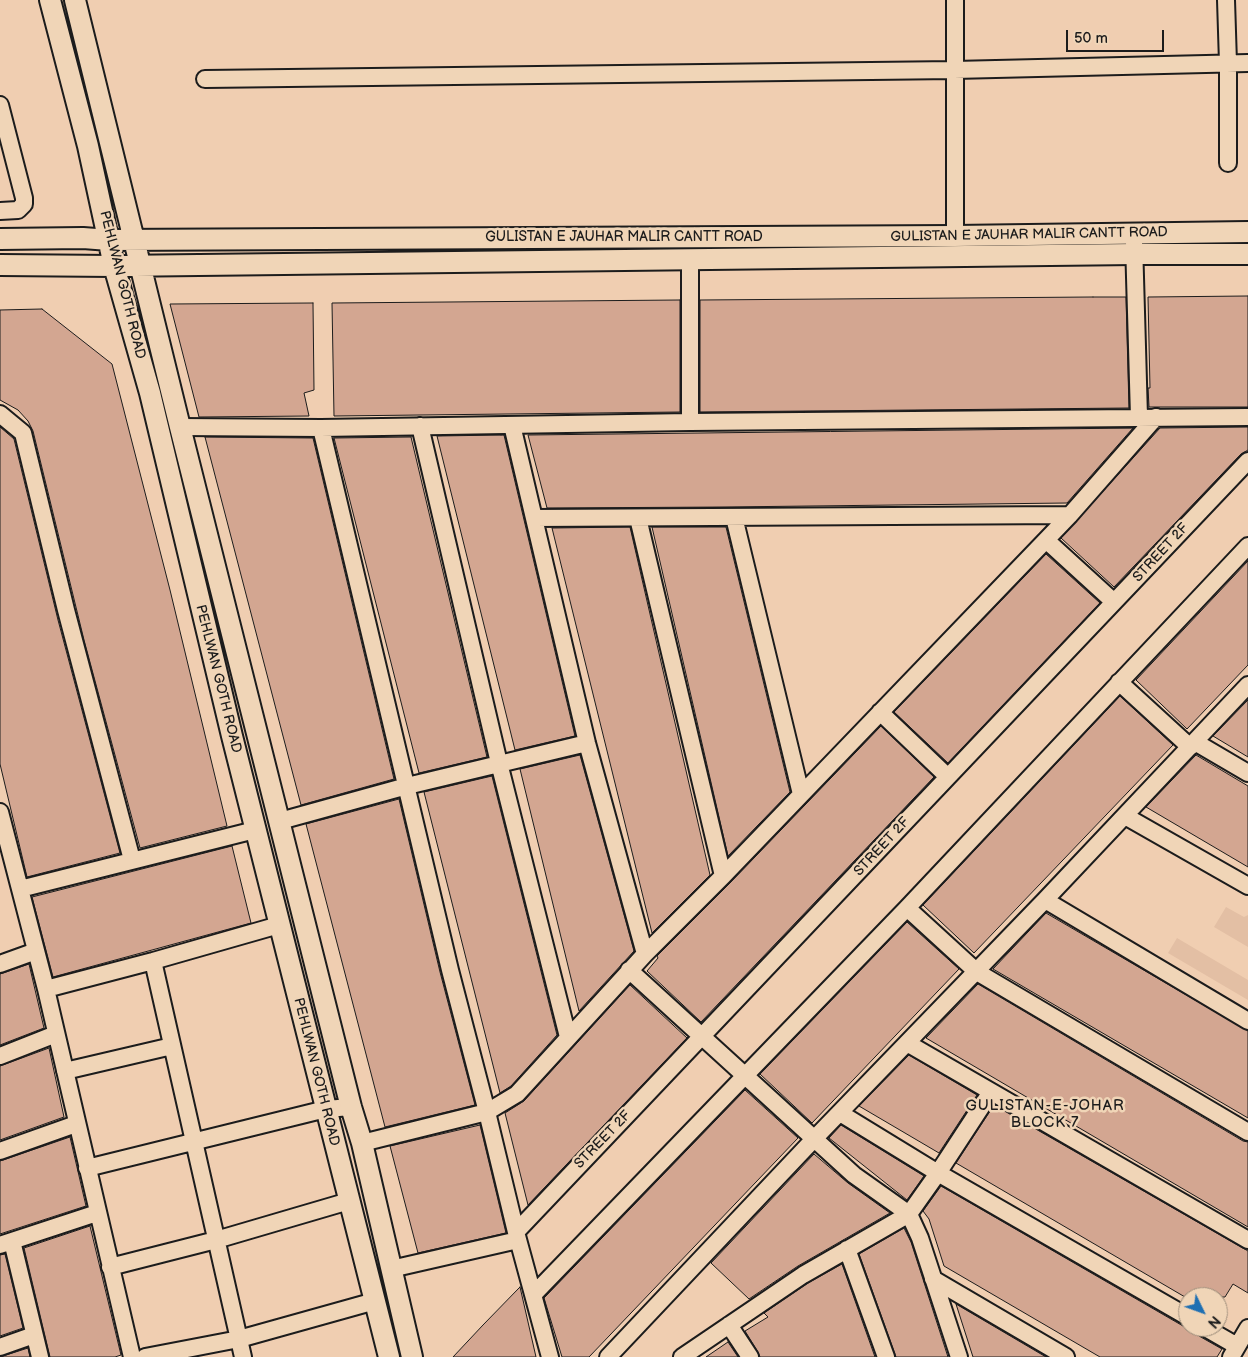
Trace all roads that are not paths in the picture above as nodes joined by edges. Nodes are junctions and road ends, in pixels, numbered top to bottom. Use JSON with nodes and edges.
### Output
{"nodes":[{"id":1,"x":50,"y":0,"type":"edge"},
{"id":2,"x":75,"y":0,"type":"edge"},
{"id":3,"x":955,"y":0,"type":"edge"},
{"id":4,"x":1226,"y":0,"type":"edge"},
{"id":5,"x":1228,"y":63,"type":"junction"},
{"id":6,"x":1248,"y":63,"type":"edge"},
{"id":7,"x":954,"y":70,"type":"junction"},
{"id":8,"x":205,"y":79,"type":"dead end"},
{"id":9,"x":0,"y":105,"type":"edge"},
{"id":10,"x":1228,"y":163,"type":"dead end"},
{"id":11,"x":0,"y":211,"type":"edge"},
{"id":12,"x":1248,"y":232,"type":"edge"},
{"id":13,"x":955,"y":236,"type":"junction"},
{"id":14,"x":0,"y":239,"type":"edge"},
{"id":15,"x":133,"y":239,"type":"junction"},
{"id":16,"x":109,"y":240,"type":"junction"},
{"id":17,"x":1134,"y":244,"type":"junction"},
{"id":18,"x":1248,"y":254,"type":"edge"},
{"id":19,"x":690,"y":259,"type":"junction"},
{"id":20,"x":0,"y":265,"type":"edge"},
{"id":21,"x":139,"y":265,"type":"junction"},
{"id":22,"x":114,"y":266,"type":"junction"},
{"id":23,"x":0,"y":414,"type":"edge"},
{"id":24,"x":1139,"y":417,"type":"junction"},
{"id":25,"x":1156,"y":417,"type":"junction"},
{"id":26,"x":1248,"y":417,"type":"edge"},
{"id":27,"x":690,"y":422,"type":"junction"},
{"id":28,"x":512,"y":424,"type":"junction"},
{"id":29,"x":420,"y":426,"type":"junction"},
{"id":30,"x":180,"y":427,"type":"junction"},
{"id":31,"x":321,"y":428,"type":"junction"},
{"id":32,"x":1248,"y":461,"type":"edge"},
{"id":33,"x":1070,"y":515,"type":"junction"},
{"id":34,"x":534,"y":518,"type":"junction"},
{"id":35,"x":638,"y":518,"type":"junction"},
{"id":36,"x":734,"y":518,"type":"junction"},
{"id":37,"x":1046,"y":540,"type":"junction"},
{"id":38,"x":1248,"y":546,"type":"edge"},
{"id":39,"x":1114,"y":602,"type":"junction"},
{"id":40,"x":1120,"y":682,"type":"junction"},
{"id":41,"x":1248,"y":685,"type":"edge"},
{"id":42,"x":880,"y":712,"type":"junction"},
{"id":43,"x":588,"y":742,"type":"junction"},
{"id":44,"x":1193,"y":744,"type":"junction"},
{"id":45,"x":499,"y":764,"type":"junction"},
{"id":46,"x":1248,"y":773,"type":"edge"},
{"id":47,"x":948,"y":777,"type":"junction"},
{"id":48,"x":407,"y":786,"type":"junction"},
{"id":49,"x":801,"y":794,"type":"junction"},
{"id":50,"x":0,"y":812,"type":"edge"},
{"id":51,"x":1125,"y":816,"type":"junction"},
{"id":52,"x":280,"y":821,"type":"junction"},
{"id":53,"x":255,"y":830,"type":"junction"},
{"id":54,"x":132,"y":860,"type":"junction"},
{"id":55,"x":723,"y":876,"type":"junction"},
{"id":56,"x":1248,"y":886,"type":"edge"},
{"id":57,"x":20,"y":889,"type":"junction"},
{"id":58,"x":1045,"y":900,"type":"junction"},
{"id":59,"x":907,"y":908,"type":"junction"},
{"id":60,"x":279,"y":925,"type":"junction"},
{"id":61,"x":36,"y":951,"type":"junction"},
{"id":62,"x":645,"y":954,"type":"junction"},
{"id":63,"x":153,"y":961,"type":"junction"},
{"id":64,"x":0,"y":964,"type":"edge"},
{"id":65,"x":629,"y":970,"type":"junction"},
{"id":66,"x":977,"y":972,"type":"junction"},
{"id":67,"x":46,"y":989,"type":"junction"},
{"id":68,"x":1248,"y":1021,"type":"edge"},
{"id":69,"x":56,"y":1034,"type":"junction"},
{"id":70,"x":568,"y":1037,"type":"junction"},
{"id":71,"x":702,"y":1038,"type":"junction"},
{"id":72,"x":907,"y":1043,"type":"junction"},
{"id":73,"x":172,"y":1046,"type":"junction"},
{"id":74,"x":0,"y":1056,"type":"edge"},
{"id":75,"x":64,"y":1072,"type":"junction"},
{"id":76,"x":744,"y":1076,"type":"junction"},
{"id":77,"x":991,"y":1092,"type":"junction"},
{"id":78,"x":351,"y":1107,"type":"junction"},
{"id":79,"x":326,"y":1109,"type":"junction"},
{"id":80,"x":488,"y":1112,"type":"junction"},
{"id":81,"x":840,"y":1113,"type":"junction"},
{"id":82,"x":76,"y":1124,"type":"junction"},
{"id":83,"x":1248,"y":1132,"type":"edge"},
{"id":84,"x":814,"y":1139,"type":"junction"},
{"id":85,"x":194,"y":1142,"type":"junction"},
{"id":86,"x":362,"y":1143,"type":"junction"},
{"id":87,"x":0,"y":1151,"type":"edge"},
{"id":88,"x":87,"y":1168,"type":"junction"},
{"id":89,"x":938,"y":1173,"type":"junction"},
{"id":90,"x":349,"y":1201,"type":"junction"},
{"id":91,"x":97,"y":1213,"type":"junction"},
{"id":92,"x":909,"y":1214,"type":"junction"},
{"id":93,"x":517,"y":1236,"type":"junction"},
{"id":94,"x":216,"y":1240,"type":"junction"},
{"id":95,"x":1248,"y":1240,"type":"edge"},
{"id":96,"x":6,"y":1243,"type":"edge"},
{"id":97,"x":847,"y":1249,"type":"junction"},
{"id":98,"x":110,"y":1267,"type":"junction"},
{"id":99,"x":391,"y":1269,"type":"junction"},
{"id":100,"x":933,"y":1279,"type":"junction"},
{"id":101,"x":534,"y":1294,"type":"junction"},
{"id":102,"x":375,"y":1301,"type":"junction"},
{"id":103,"x":1178,"y":1312,"type":"edge"},
{"id":104,"x":729,"y":1325,"type":"junction"},
{"id":105,"x":1248,"y":1328,"type":"edge"},
{"id":106,"x":34,"y":1335,"type":"junction"},
{"id":107,"x":1216,"y":1337,"type":"edge"},
{"id":108,"x":239,"y":1339,"type":"junction"},
{"id":109,"x":0,"y":1347,"type":"edge"},
{"id":110,"x":1234,"y":1352,"type":"edge"},
{"id":111,"x":40,"y":1357,"type":"edge"},
{"id":112,"x":132,"y":1357,"type":"edge"},
{"id":113,"x":145,"y":1357,"type":"edge"},
{"id":114,"x":243,"y":1357,"type":"edge"},
{"id":115,"x":389,"y":1357,"type":"edge"},
{"id":116,"x":412,"y":1357,"type":"edge"},
{"id":117,"x":550,"y":1357,"type":"edge"},
{"id":118,"x":608,"y":1357,"type":"edge"},
{"id":119,"x":682,"y":1357,"type":"edge"},
{"id":120,"x":750,"y":1357,"type":"edge"},
{"id":121,"x":886,"y":1357,"type":"edge"},
{"id":122,"x":959,"y":1357,"type":"edge"},
{"id":123,"x":1066,"y":1357,"type":"edge"}],
"edges":[{"from":1,"to":16,"type":"main road","name":"PEHLWAN GOTH ROAD"},
{"from":2,"to":15,"type":"main road","name":"PEHLWAN GOTH ROAD"},
{"from":3,"to":7,"type":"street"},
{"from":4,"to":5,"type":"street"},
{"from":5,"to":6,"type":"street"},
{"from":5,"to":7,"type":"street"},
{"from":5,"to":10,"type":"street"},
{"from":7,"to":8,"type":"street"},
{"from":7,"to":13,"type":"street"},
{"from":9,"to":11,"type":"street"},
{"from":12,"to":17,"type":"main road","name":"GULISTAN E JAUHAR MALIR CANTT ROAD"},
{"from":13,"to":15,"type":"main road","name":"GULISTAN E JAUHAR MALIR CANTT ROAD"},
{"from":13,"to":17,"type":"main road","name":"GULISTAN E JAUHAR MALIR CANTT ROAD"},
{"from":14,"to":16,"type":"main road","name":"GULISTAN E JAUHAR MALIR CANTT ROAD"},
{"from":15,"to":16,"type":"main road","name":"GULISTAN E JAUHAR MALIR CANTT ROAD"},
{"from":15,"to":21,"type":"main road","name":"PEHLWAN GOTH ROAD"},
{"from":16,"to":22,"type":"main road","name":"PEHLWAN GOTH ROAD"},
{"from":17,"to":18,"type":"main road","name":"GULISTAN E JAUHAR MALIR CANTT ROAD"},
{"from":17,"to":19,"type":"main road","name":"GULISTAN E JAUHAR MALIR CANTT ROAD"},
{"from":17,"to":24,"type":"street"},
{"from":19,"to":21,"type":"main road","name":"GULISTAN E JAUHAR MALIR CANTT ROAD"},
{"from":19,"to":27,"type":"street"},
{"from":20,"to":22,"type":"main road","name":"GULISTAN E JAUHAR MALIR CANTT ROAD"},
{"from":21,"to":22,"type":"main road","name":"GULISTAN E JAUHAR MALIR CANTT ROAD"},
{"from":21,"to":30,"type":"main road","name":"PEHLWAN GOTH ROAD"},
{"from":22,"to":53,"type":"main road","name":"PEHLWAN GOTH ROAD"},
{"from":23,"to":54,"type":"street"},
{"from":24,"to":25,"type":"street"},
{"from":24,"to":27,"type":"street"},
{"from":25,"to":26,"type":"street"},
{"from":25,"to":33,"type":"street"},
{"from":27,"to":28,"type":"street"},
{"from":28,"to":29,"type":"street"},
{"from":28,"to":34,"type":"street"},
{"from":29,"to":31,"type":"street"},
{"from":29,"to":45,"type":"street"},
{"from":30,"to":31,"type":"street"},
{"from":30,"to":52,"type":"main road","name":"PEHLWAN GOTH ROAD"},
{"from":31,"to":48,"type":"street"},
{"from":32,"to":39,"type":"street","name":"STREET 2F"},
{"from":33,"to":36,"type":"street"},
{"from":33,"to":37,"type":"street"},
{"from":34,"to":35,"type":"street"},
{"from":34,"to":43,"type":"street"},
{"from":35,"to":36,"type":"street"},
{"from":35,"to":55,"type":"street"},
{"from":36,"to":49,"type":"street"},
{"from":37,"to":39,"type":"street"},
{"from":37,"to":42,"type":"street"},
{"from":38,"to":40,"type":"street"},
{"from":39,"to":47,"type":"street","name":"STREET 2F"},
{"from":40,"to":44,"type":"street"},
{"from":40,"to":59,"type":"street"},
{"from":41,"to":44,"type":"street"},
{"from":42,"to":47,"type":"street"},
{"from":42,"to":49,"type":"street"},
{"from":43,"to":45,"type":"street"},
{"from":43,"to":62,"type":"street"},
{"from":44,"to":46,"type":"street"},
{"from":44,"to":51,"type":"street"},
{"from":45,"to":48,"type":"street"},
{"from":45,"to":70,"type":"street"},
{"from":47,"to":71,"type":"street","name":"STREET 2F"},
{"from":48,"to":52,"type":"street"},
{"from":48,"to":80,"type":"street"},
{"from":49,"to":55,"type":"street"},
{"from":50,"to":57,"type":"street"},
{"from":51,"to":56,"type":"street"},
{"from":51,"to":58,"type":"street"},
{"from":52,"to":78,"type":"main road","name":"PEHLWAN GOTH ROAD"},
{"from":53,"to":54,"type":"street"},
{"from":53,"to":60,"type":"main road","name":"PEHLWAN GOTH ROAD"},
{"from":54,"to":57,"type":"street"},
{"from":55,"to":62,"type":"street"},
{"from":57,"to":61,"type":"street"},
{"from":58,"to":66,"type":"street"},
{"from":58,"to":68,"type":"street"},
{"from":59,"to":66,"type":"street"},
{"from":59,"to":76,"type":"street"},
{"from":60,"to":63,"type":"street"},
{"from":60,"to":79,"type":"main road","name":"PEHLWAN GOTH ROAD"},
{"from":61,"to":64,"type":"street"},
{"from":61,"to":67,"type":"street"},
{"from":62,"to":65,"type":"street"},
{"from":63,"to":67,"type":"street"},
{"from":63,"to":73,"type":"street"},
{"from":65,"to":70,"type":"street"},
{"from":65,"to":71,"type":"street"},
{"from":66,"to":72,"type":"street"},
{"from":66,"to":83,"type":"street"},
{"from":67,"to":69,"type":"street"},
{"from":69,"to":74,"type":"street"},
{"from":69,"to":75,"type":"street"},
{"from":70,"to":80,"type":"street"},
{"from":71,"to":76,"type":"street"},
{"from":71,"to":93,"type":"street","name":"STREET 2F"},
{"from":72,"to":77,"type":"street"},
{"from":72,"to":81,"type":"street"},
{"from":73,"to":75,"type":"street"},
{"from":73,"to":85,"type":"street"},
{"from":75,"to":82,"type":"street"},
{"from":76,"to":84,"type":"street"},
{"from":76,"to":101,"type":"street"},
{"from":77,"to":89,"type":"street"},
{"from":77,"to":95,"type":"street"},
{"from":78,"to":79,"type":"street"},
{"from":78,"to":86,"type":"main road","name":"PEHLWAN GOTH ROAD"},
{"from":79,"to":85,"type":"street"},
{"from":79,"to":90,"type":"main road","name":"PEHLWAN GOTH ROAD"},
{"from":80,"to":86,"type":"street"},
{"from":80,"to":93,"type":"street"},
{"from":81,"to":84,"type":"street"},
{"from":81,"to":89,"type":"street"},
{"from":82,"to":87,"type":"street"},
{"from":82,"to":88,"type":"street"},
{"from":84,"to":92,"type":"street"},
{"from":84,"to":118,"type":"street"},
{"from":85,"to":88,"type":"street"},
{"from":85,"to":94,"type":"street"},
{"from":86,"to":99,"type":"main road","name":"PEHLWAN GOTH ROAD"},
{"from":88,"to":91,"type":"street"},
{"from":89,"to":92,"type":"street"},
{"from":89,"to":103,"type":"street"},
{"from":90,"to":94,"type":"street"},
{"from":90,"to":102,"type":"main road","name":"PEHLWAN GOTH ROAD"},
{"from":91,"to":96,"type":"street"},
{"from":91,"to":98,"type":"street"},
{"from":92,"to":97,"type":"street"},
{"from":92,"to":100,"type":"street"},
{"from":93,"to":99,"type":"street"},
{"from":93,"to":101,"type":"street"},
{"from":94,"to":98,"type":"street"},
{"from":94,"to":108,"type":"street"},
{"from":96,"to":106,"type":"street"},
{"from":97,"to":104,"type":"street"},
{"from":97,"to":121,"type":"street"},
{"from":98,"to":112,"type":"street"},
{"from":99,"to":116,"type":"main road","name":"PEHLWAN GOTH ROAD"},
{"from":100,"to":122,"type":"street"},
{"from":100,"to":123,"type":"street"},
{"from":101,"to":117,"type":"street"},
{"from":102,"to":108,"type":"street"},
{"from":102,"to":115,"type":"main road","name":"PEHLWAN GOTH ROAD"},
{"from":104,"to":119,"type":"street"},
{"from":104,"to":120,"type":"street"},
{"from":105,"to":110,"type":"street"},
{"from":106,"to":109,"type":"street"},
{"from":106,"to":111,"type":"street"},
{"from":107,"to":110,"type":"street"},
{"from":108,"to":113,"type":"street"},
{"from":108,"to":114,"type":"street"}]}
